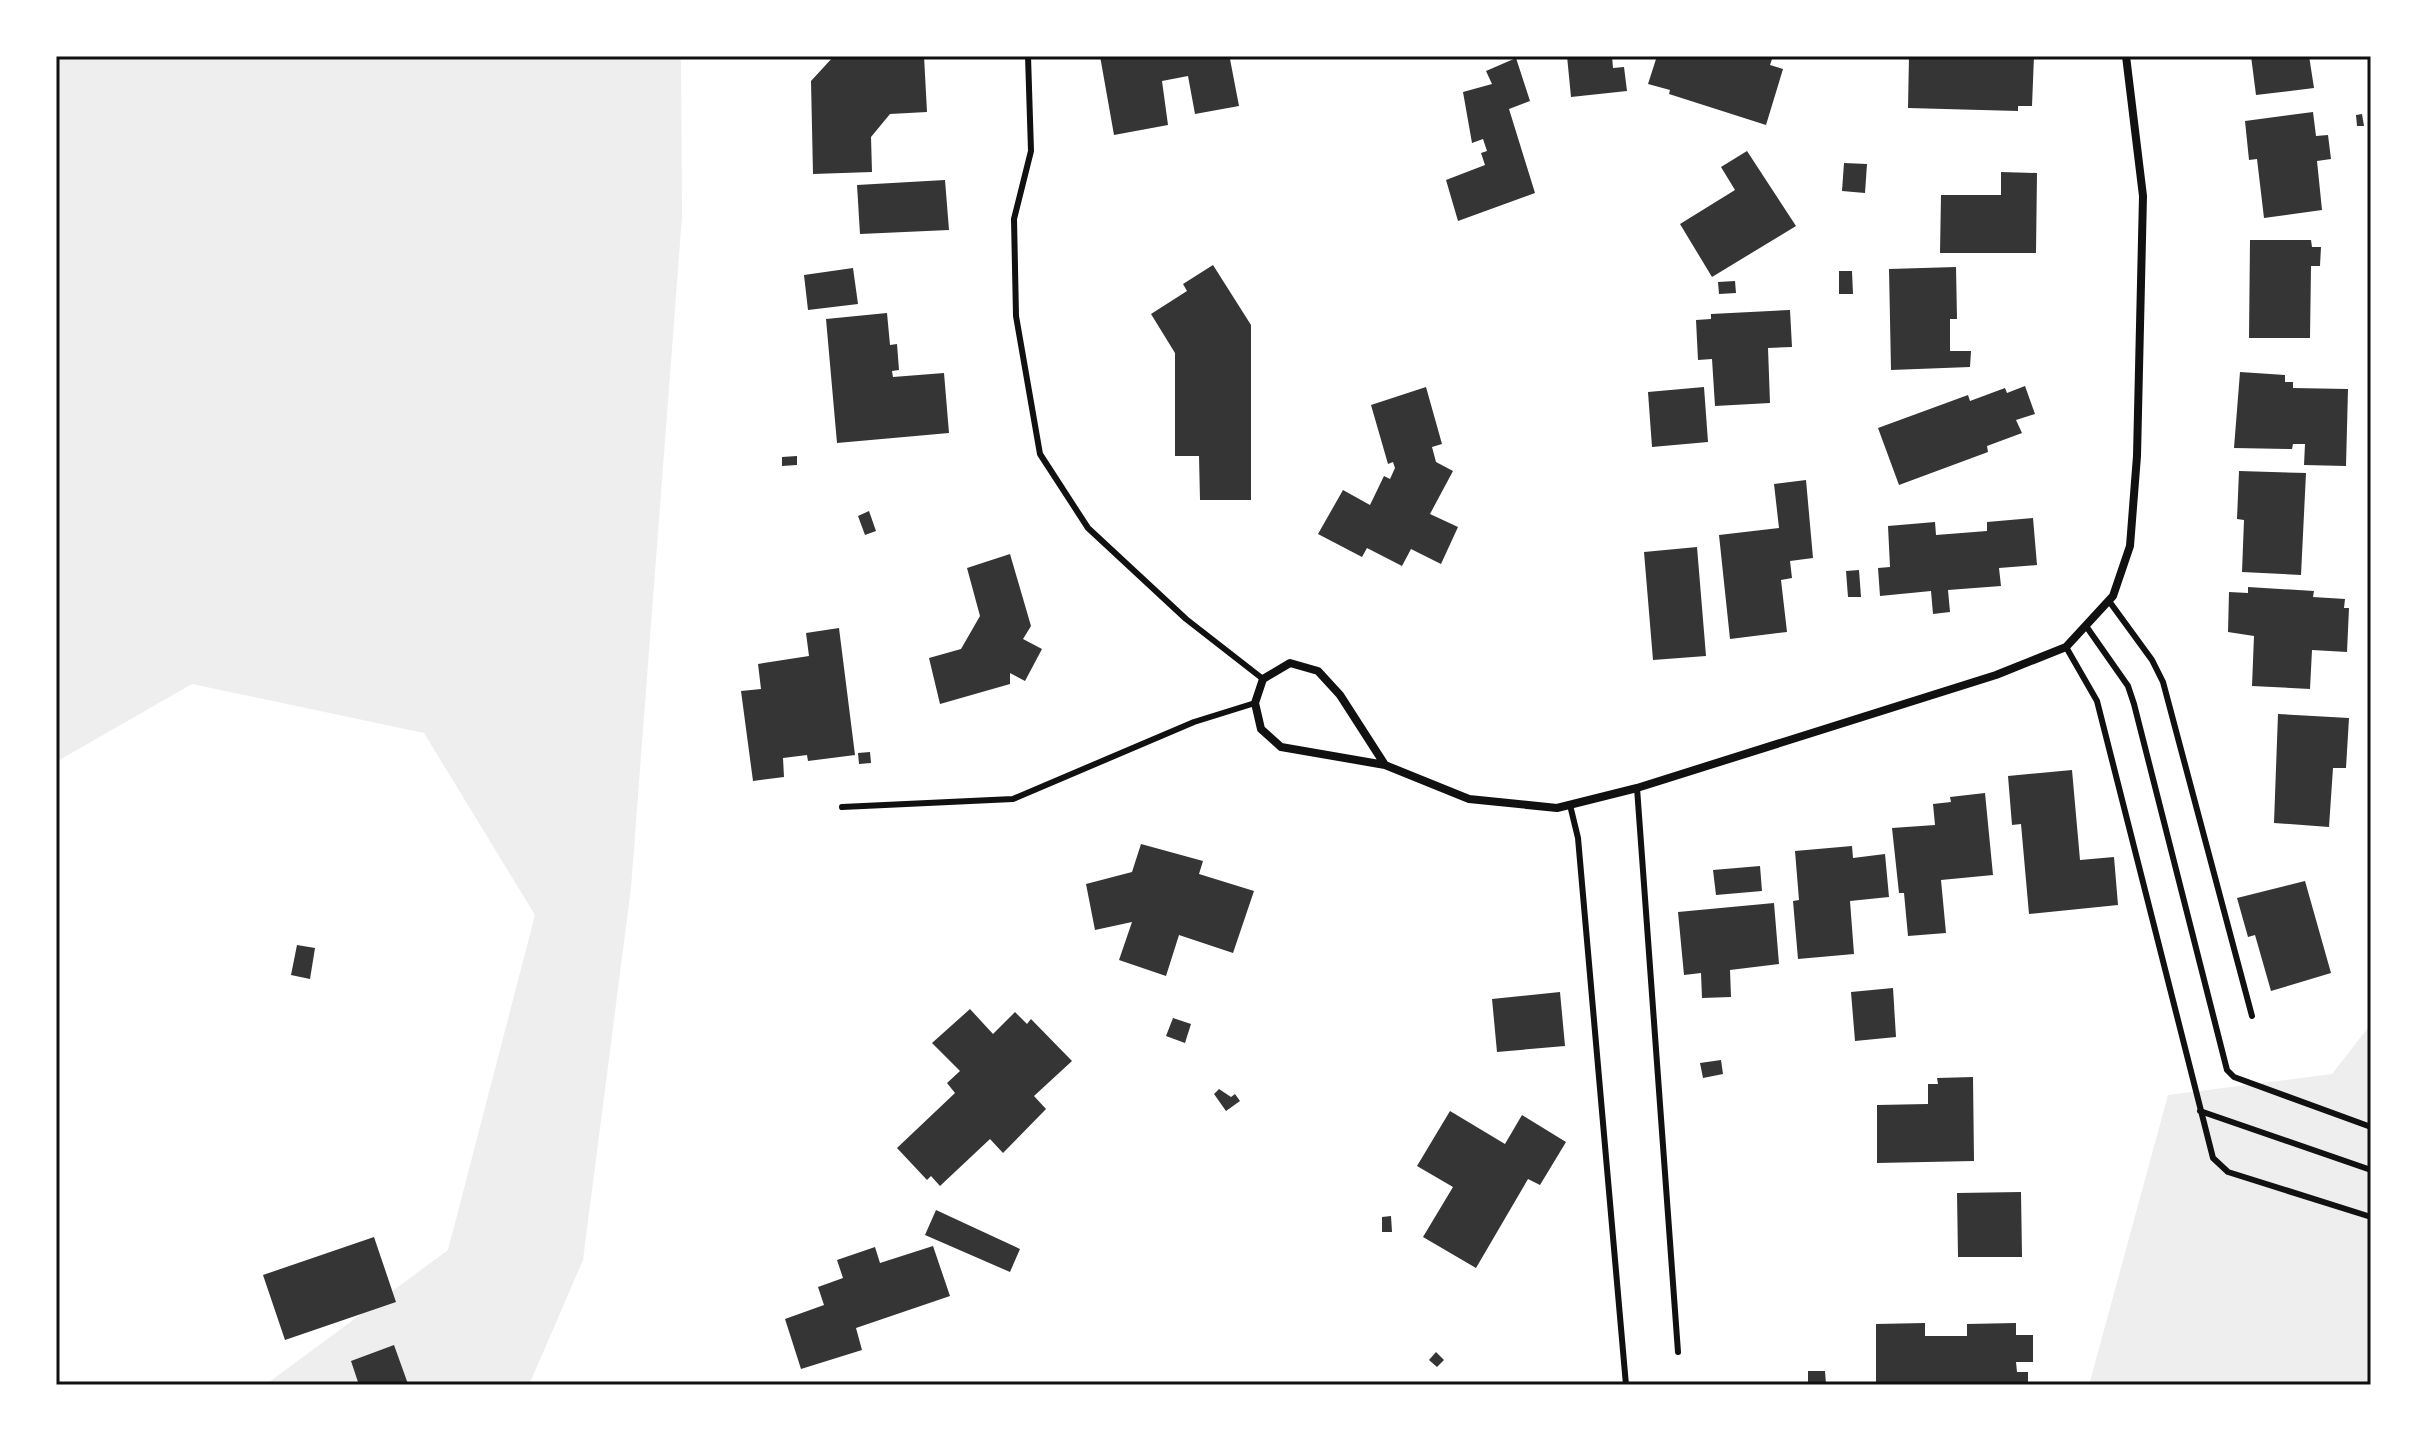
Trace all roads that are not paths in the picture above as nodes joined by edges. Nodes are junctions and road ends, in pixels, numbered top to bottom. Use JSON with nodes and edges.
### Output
{"nodes":[{"id":1,"x":1028,"y":56,"type":"edge"},
{"id":2,"x":2126,"y":56,"type":"edge"},
{"id":3,"x":2109,"y":601,"type":"junction"},
{"id":4,"x":2086,"y":626,"type":"junction"},
{"id":5,"x":2066,"y":647,"type":"junction"},
{"id":6,"x":1263,"y":679,"type":"junction"},
{"id":7,"x":1255,"y":703,"type":"junction"},
{"id":8,"x":1385,"y":765,"type":"junction"},
{"id":9,"x":1637,"y":788,"type":"junction"},
{"id":10,"x":1570,"y":805,"type":"junction"},
{"id":11,"x":842,"y":807,"type":"dead end"},
{"id":12,"x":2252,"y":1016,"type":"dead end"},
{"id":13,"x":2200,"y":1111,"type":"junction"},
{"id":14,"x":2371,"y":1127,"type":"edge"},
{"id":15,"x":2371,"y":1170,"type":"edge"},
{"id":16,"x":2371,"y":1217,"type":"edge"},
{"id":17,"x":1678,"y":1352,"type":"dead end"},
{"id":18,"x":1626,"y":1385,"type":"edge"}],
"edges":[{"from":1,"to":6,"type":"lane"},
{"from":2,"to":3,"type":"street"},
{"from":3,"to":4,"type":"street"},
{"from":3,"to":12,"type":"lane"},
{"from":4,"to":5,"type":"street"},
{"from":4,"to":14,"type":"lane"},
{"from":5,"to":9,"type":"street"},
{"from":5,"to":13,"type":"lane"},
{"from":6,"to":7,"type":"street"},
{"from":6,"to":8,"type":"street"},
{"from":7,"to":8,"type":"street"},
{"from":7,"to":11,"type":"lane"},
{"from":8,"to":10,"type":"street"},
{"from":9,"to":10,"type":"street"},
{"from":9,"to":17,"type":"lane"},
{"from":10,"to":18,"type":"lane"},
{"from":13,"to":15,"type":"lane"},
{"from":13,"to":16,"type":"lane"}]}
